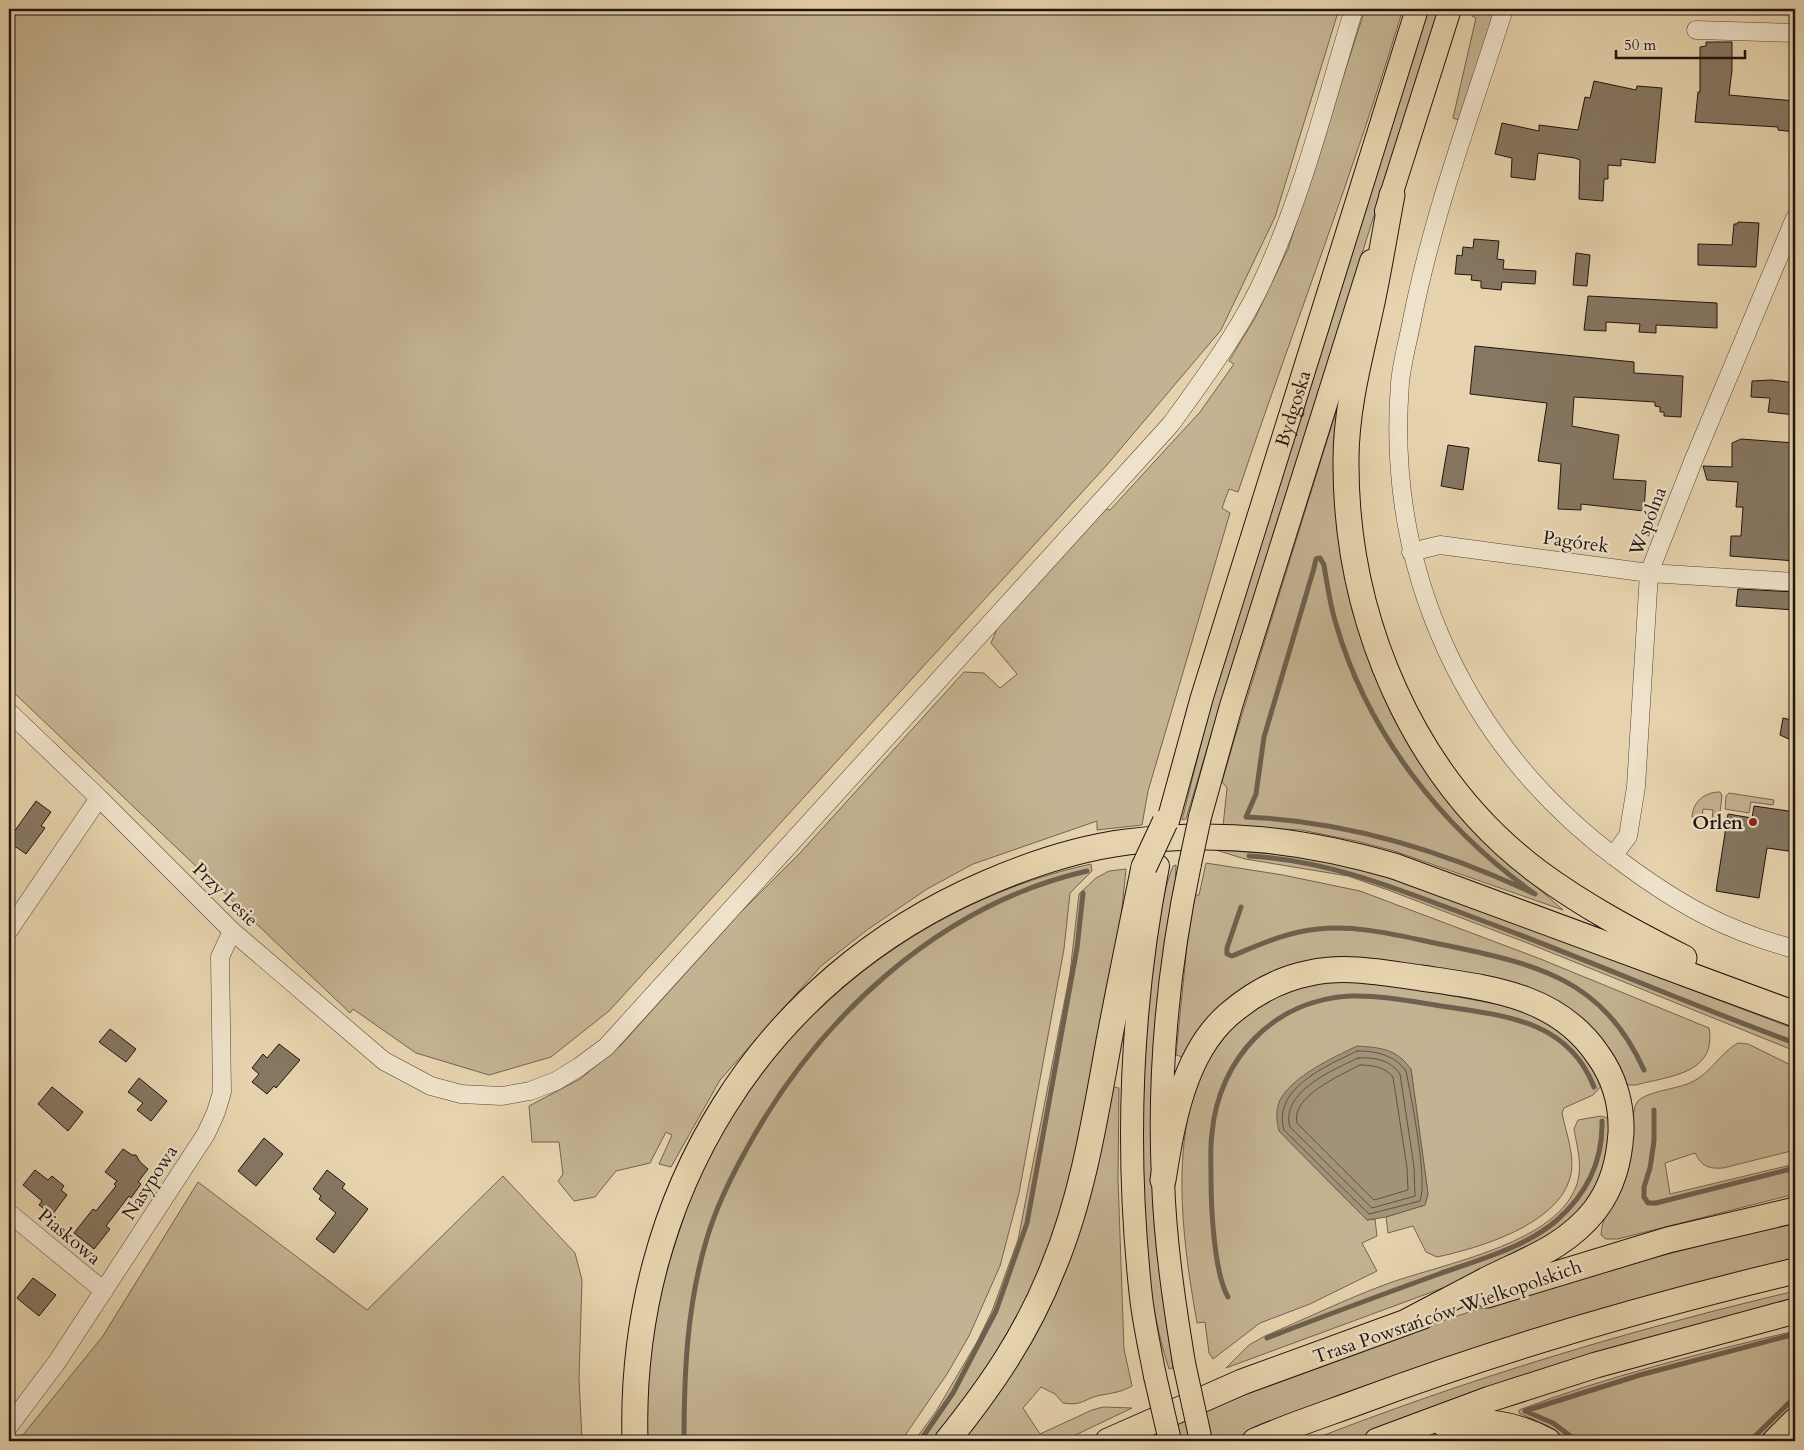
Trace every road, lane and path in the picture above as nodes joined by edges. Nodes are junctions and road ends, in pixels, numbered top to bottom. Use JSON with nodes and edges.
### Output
{"nodes":[{"id":1,"x":1354,"y":9,"type":"edge"},
{"id":2,"x":1417,"y":9,"type":"edge"},
{"id":3,"x":1450,"y":9,"type":"edge"},
{"id":4,"x":1504,"y":9,"type":"edge"},
{"id":5,"x":1696,"y":30,"type":"dead end"},
{"id":6,"x":1795,"y":33,"type":"edge"},
{"id":7,"x":1392,"y":195,"type":"junction"},
{"id":8,"x":1795,"y":218,"type":"edge"},
{"id":9,"x":1411,"y":552,"type":"junction"},
{"id":10,"x":1649,"y":573,"type":"junction"},
{"id":11,"x":1795,"y":582,"type":"edge"},
{"id":12,"x":9,"y":712,"type":"edge"},
{"id":13,"x":99,"y":798,"type":"junction"},
{"id":14,"x":1168,"y":818,"type":"joint"},
{"id":15,"x":1613,"y":856,"type":"junction"},
{"id":16,"x":1151,"y":867,"type":"junction"},
{"id":17,"x":9,"y":930,"type":"edge"},
{"id":18,"x":232,"y":930,"type":"junction"},
{"id":19,"x":1795,"y":949,"type":"edge"},
{"id":20,"x":1751,"y":997,"type":"junction"},
{"id":21,"x":1795,"y":1014,"type":"edge"},
{"id":22,"x":1163,"y":1180,"type":"junction"},
{"id":23,"x":1795,"y":1210,"type":"edge"},
{"id":24,"x":9,"y":1213,"type":"edge"},
{"id":25,"x":1795,"y":1271,"type":"edge"},
{"id":26,"x":104,"y":1291,"type":"junction"},
{"id":27,"x":1795,"y":1311,"type":"edge"},
{"id":28,"x":1408,"y":1321,"type":"junction"},
{"id":29,"x":1795,"y":1421,"type":"edge"},
{"id":30,"x":9,"y":1426,"type":"edge"},
{"id":31,"x":1413,"y":1429,"type":"junction"},
{"id":32,"x":635,"y":1441,"type":"edge"},
{"id":33,"x":947,"y":1441,"type":"edge"},
{"id":34,"x":1108,"y":1441,"type":"edge"},
{"id":35,"x":1170,"y":1441,"type":"edge"},
{"id":36,"x":1202,"y":1441,"type":"edge"},
{"id":37,"x":1255,"y":1441,"type":"edge"},
{"id":38,"x":1377,"y":1441,"type":"edge"},
{"id":39,"x":1548,"y":1441,"type":"edge"},
{"id":40,"x":1775,"y":1441,"type":"edge"}],
"edges":[{"from":1,"to":18,"type":"street","name":"Przy Lesie"},
{"from":2,"to":14,"type":"main road","name":"Bydgoska"},
{"from":3,"to":7,"type":"main road"},
{"from":4,"to":9,"type":"street"},
{"from":5,"to":6,"type":"street"},
{"from":7,"to":20,"type":"highway"},
{"from":7,"to":22,"type":"main road","bridge":true},
{"from":8,"to":10,"type":"street","name":"Wspólna"},
{"from":9,"to":10,"type":"street","name":"Pagórek"},
{"from":9,"to":15,"type":"street"},
{"from":10,"to":11,"type":"street","name":"Pagórek"},
{"from":10,"to":15,"type":"street","name":"Wspólna"},
{"from":12,"to":13,"type":"street","name":"Przy Lesie"},
{"from":13,"to":17,"type":"street"},
{"from":13,"to":18,"type":"street","name":"Przy Lesie"},
{"from":14,"to":16,"type":"highway","bridge":true},
{"from":15,"to":19,"type":"street"},
{"from":16,"to":33,"type":"highway"},
{"from":16,"to":35,"type":"main road","bridge":true},
{"from":18,"to":26,"type":"street","name":"Nasypowa"},
{"from":20,"to":21,"type":"highway"},
{"from":20,"to":32,"type":"highway"},
{"from":22,"to":28,"type":"highway"},
{"from":22,"to":36,"type":"main road","bridge":true},
{"from":23,"to":28,"type":"highway","name":"Trasa Powstańców Wielkopolskich"},
{"from":24,"to":26,"type":"street","name":"Piaskowa"},
{"from":25,"to":37,"type":"highway"},
{"from":26,"to":30,"type":"street","name":"Nasypowa"},
{"from":27,"to":31,"type":"highway"},
{"from":28,"to":34,"type":"highway","name":"Trasa Powstańców Wielkopolskich"},
{"from":29,"to":40,"type":"highway"},
{"from":31,"to":38,"type":"highway"},
{"from":31,"to":39,"type":"highway"}]}
